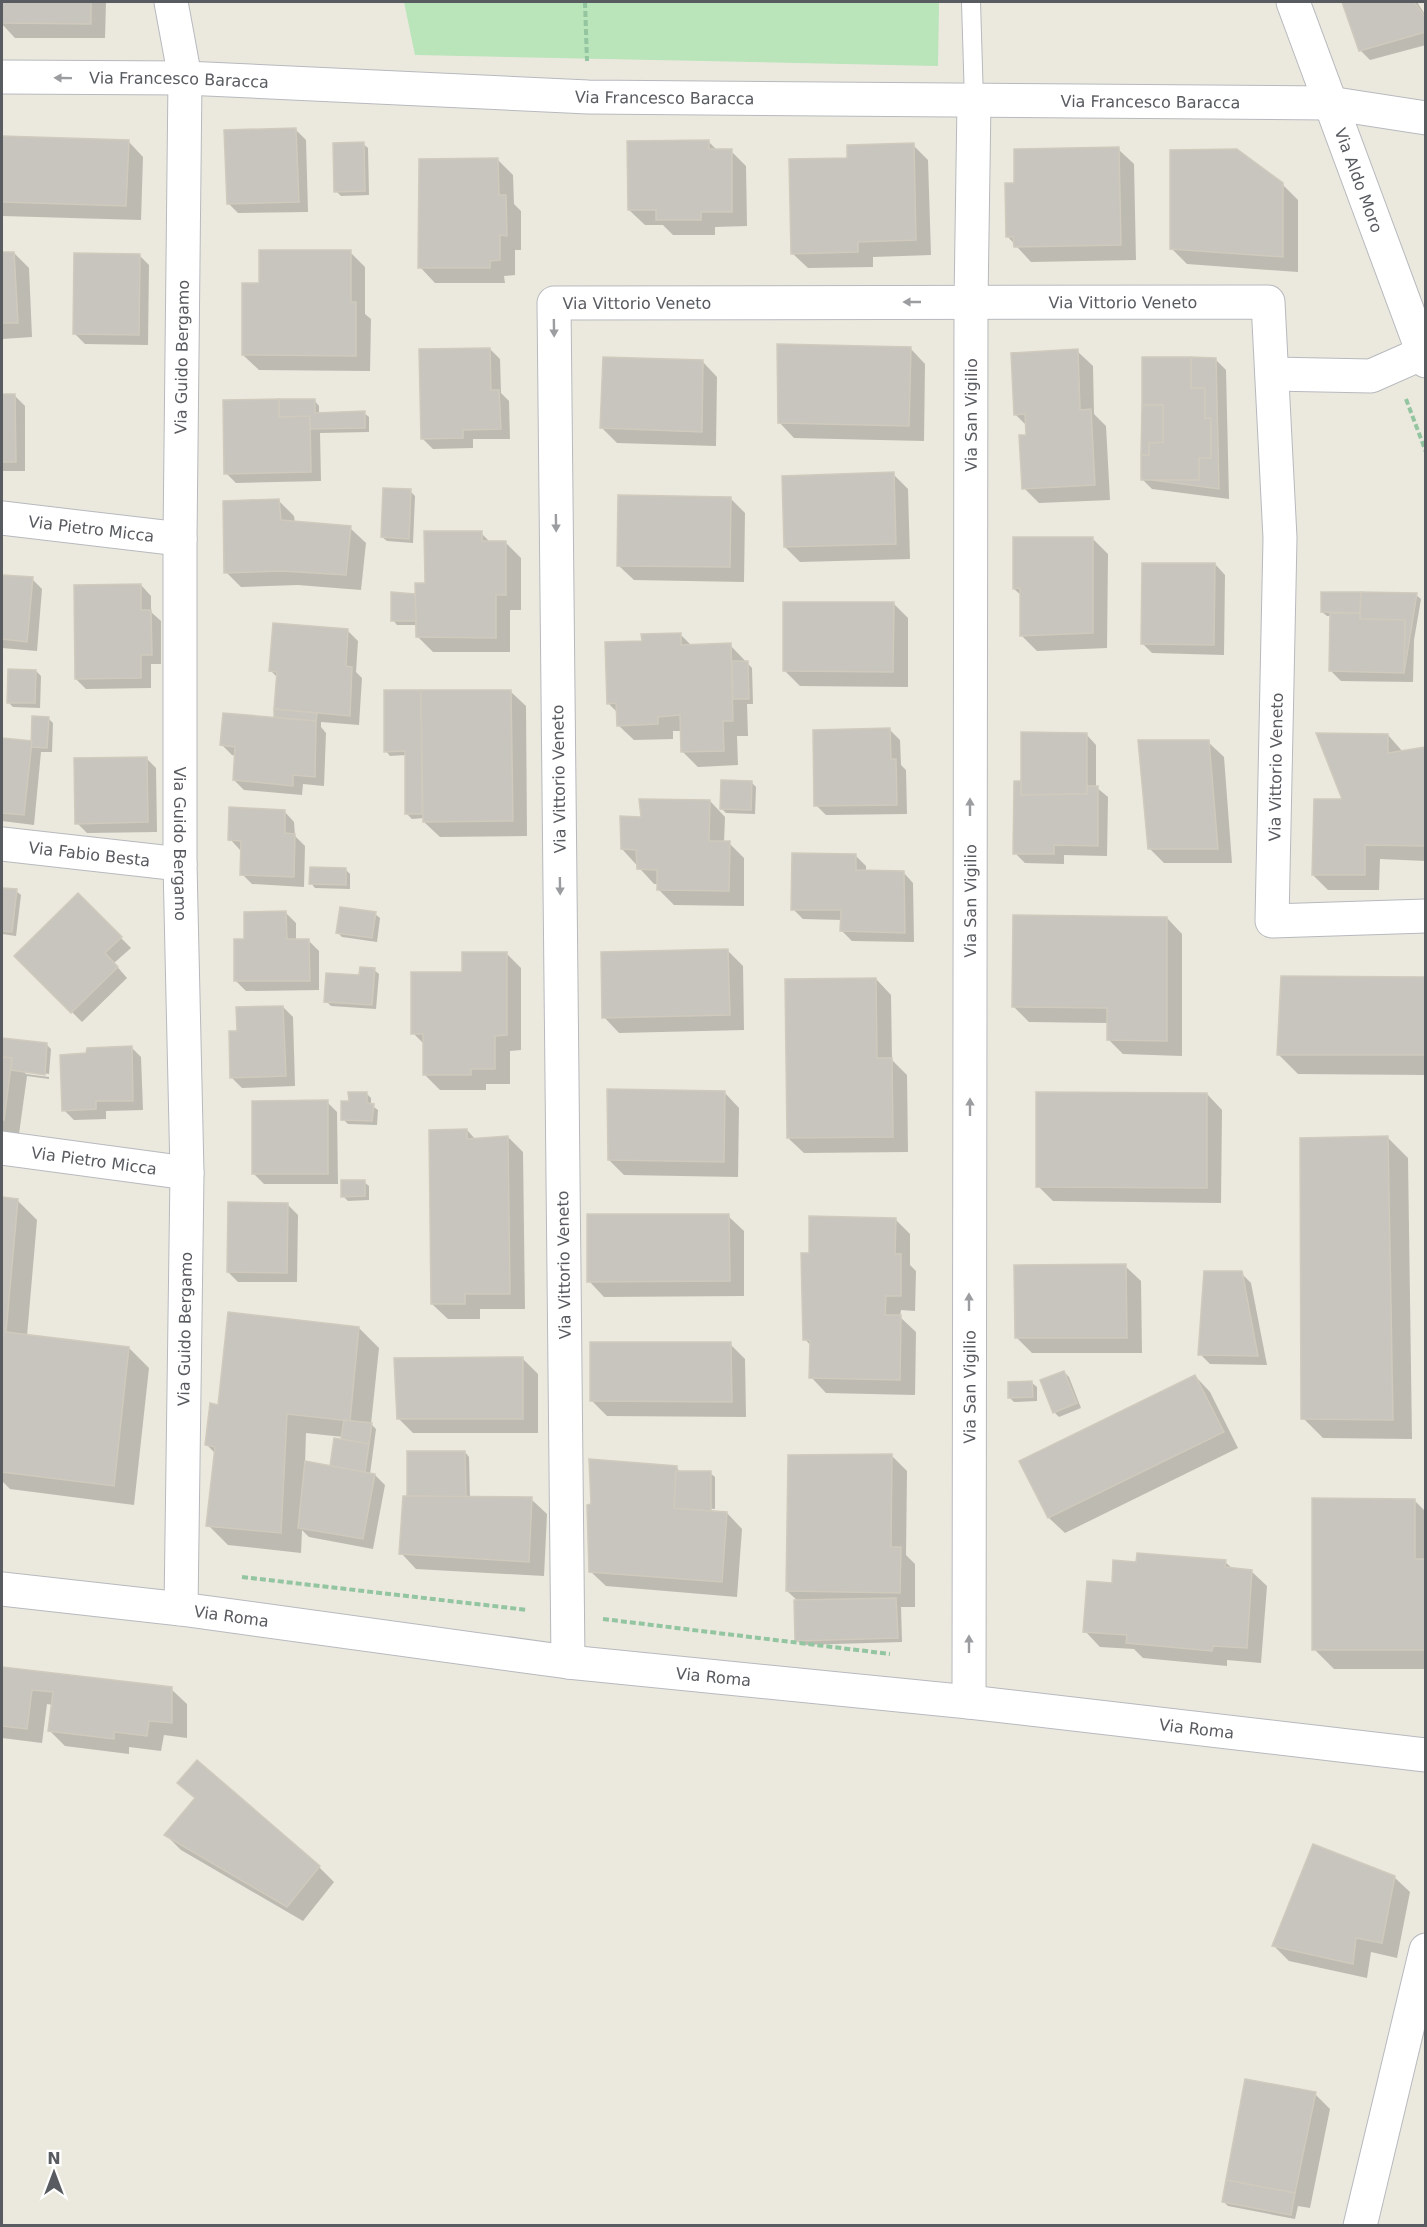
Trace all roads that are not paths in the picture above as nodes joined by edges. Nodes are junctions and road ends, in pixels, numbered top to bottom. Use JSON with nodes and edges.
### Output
{"nodes":[{"id":1,"x":171,"y":2,"type":"edge"},
{"id":2,"x":1293,"y":2,"type":"edge"},
{"id":3,"x":975,"y":3,"type":"edge"},
{"id":4,"x":2,"y":77,"type":"edge"},
{"id":5,"x":185,"y":78,"type":"junction"},
{"id":6,"x":974,"y":101,"type":"junction"},
{"id":7,"x":1329,"y":103,"type":"junction"},
{"id":8,"x":1425,"y":118,"type":"edge"},
{"id":9,"x":971,"y":302,"type":"junction"},
{"id":10,"x":1424,"y":357,"type":"edge"},
{"id":11,"x":1272,"y":374,"type":"junction"},
{"id":12,"x":2,"y":518,"type":"edge"},
{"id":13,"x":180,"y":539,"type":"junction"},
{"id":14,"x":2,"y":844,"type":"edge"},
{"id":15,"x":180,"y":864,"type":"junction"},
{"id":16,"x":1425,"y":916,"type":"edge"},
{"id":17,"x":2,"y":1148,"type":"edge"},
{"id":18,"x":187,"y":1173,"type":"junction"},
{"id":19,"x":2,"y":1589,"type":"edge"},
{"id":20,"x":181,"y":1609,"type":"junction"},
{"id":21,"x":568,"y":1662,"type":"junction"},
{"id":22,"x":969,"y":1702,"type":"junction"},
{"id":23,"x":1425,"y":1755,"type":"edge"},
{"id":24,"x":1425,"y":1950,"type":"edge"},
{"id":25,"x":1360,"y":2226,"type":"edge"}],
"edges":[{"from":1,"to":5,"type":"street","name":"Via Guido Bergamo"},
{"from":2,"to":7,"type":"street","name":"Via Aldo Moro"},
{"from":3,"to":6,"type":"lane"},
{"from":5,"to":4,"type":"street","name":"Via Francesco Baracca","one_way":true},
{"from":5,"to":6,"type":"street","name":"Via Francesco Baracca"},
{"from":5,"to":13,"type":"street","name":"Via Guido Bergamo"},
{"from":6,"to":7,"type":"street","name":"Via Francesco Baracca"},
{"from":6,"to":9,"type":"street","name":"Via San Vigilio"},
{"from":7,"to":8,"type":"street","name":"Via Francesco Baracca"},
{"from":7,"to":10,"type":"street","name":"Via Aldo Moro"},
{"from":9,"to":11,"type":"street","name":"Via Vittorio Veneto"},
{"from":9,"to":21,"type":"street","name":"Via Vittorio Veneto","one_way":true},
{"from":22,"to":9,"type":"street","name":"Via San Vigilio","one_way":true},
{"from":10,"to":11,"type":"street"},
{"from":11,"to":16,"type":"street","name":"Via Vittorio Veneto"},
{"from":12,"to":13,"type":"street","name":"Via Pietro Micca"},
{"from":13,"to":15,"type":"street","name":"Via Guido Bergamo"},
{"from":14,"to":15,"type":"street","name":"Via Fabio Besta"},
{"from":15,"to":18,"type":"street","name":"Via Guido Bergamo"},
{"from":17,"to":18,"type":"street","name":"Via Pietro Micca"},
{"from":18,"to":20,"type":"street","name":"Via Guido Bergamo"},
{"from":19,"to":20,"type":"street","name":"Via Roma"},
{"from":20,"to":21,"type":"street","name":"Via Roma"},
{"from":21,"to":22,"type":"street","name":"Via Roma"},
{"from":22,"to":23,"type":"street","name":"Via Roma"},
{"from":24,"to":25,"type":"street"}]}
